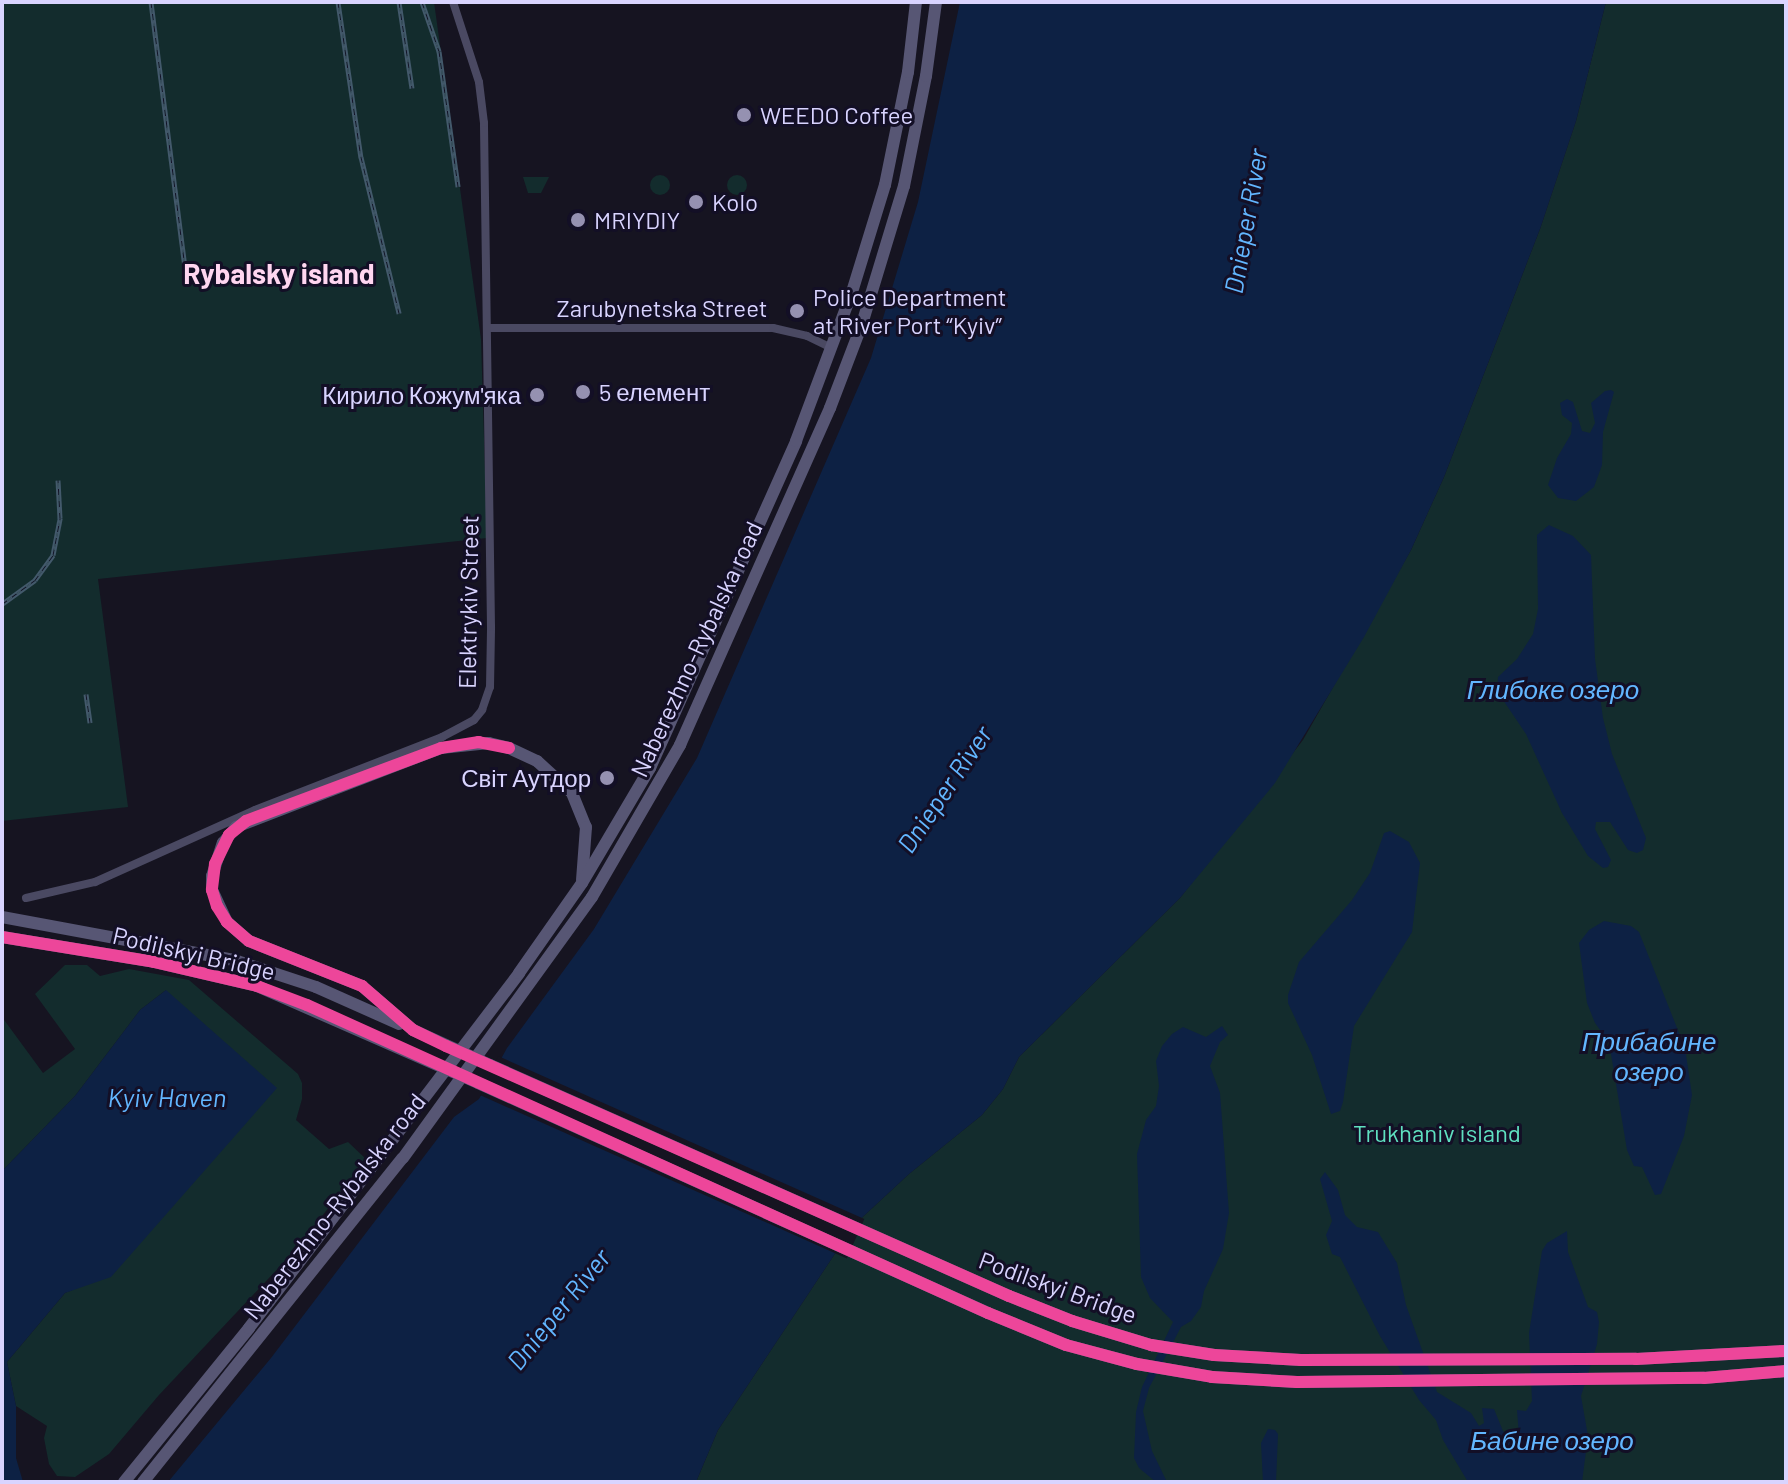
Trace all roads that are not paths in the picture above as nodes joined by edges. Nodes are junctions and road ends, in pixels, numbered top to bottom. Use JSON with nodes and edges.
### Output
{"nodes":[{"id":1,"x":453,"y":2,"type":"edge"},
{"id":2,"x":916,"y":2,"type":"edge"},
{"id":3,"x":936,"y":2,"type":"edge"},
{"id":4,"x":488,"y":328,"type":"junction"},
{"id":5,"x":832,"y":348,"type":"junction"},
{"id":6,"x":582,"y":883,"type":"junction"},
{"id":7,"x":26,"y":898,"type":"dead end"},
{"id":8,"x":2,"y":917,"type":"edge"},
{"id":9,"x":2,"y":937,"type":"edge"},
{"id":10,"x":413,"y":1030,"type":"junction"},
{"id":11,"x":1786,"y":1351,"type":"edge"},
{"id":12,"x":1786,"y":1371,"type":"edge"},
{"id":13,"x":124,"y":1482,"type":"edge"},
{"id":14,"x":143,"y":1482,"type":"edge"}],
"edges":[{"from":1,"to":4,"type":"street","name":"Elektrykiv Street"},
{"from":2,"to":5,"type":"main road","name":"Naberezhno-Rybalska road"},
{"from":3,"to":14,"type":"main road","name":"Naberezhno-Rybalska road"},
{"from":4,"to":5,"type":"street","name":"Zarubynetska Street"},
{"from":4,"to":7,"type":"street","name":"Elektrykiv Street"},
{"from":5,"to":6,"type":"main road","name":"Naberezhno-Rybalska road"},
{"from":6,"to":10,"type":"main road"},
{"from":6,"to":13,"type":"main road","name":"Naberezhno-Rybalska road"},
{"from":8,"to":10,"type":"main road","name":"Podilskyi Bridge"},
{"from":9,"to":12,"type":"main road","name":"Podilskyi Bridge","bridge":true},
{"from":10,"to":11,"type":"main road","name":"Podilskyi Bridge","bridge":true}]}
